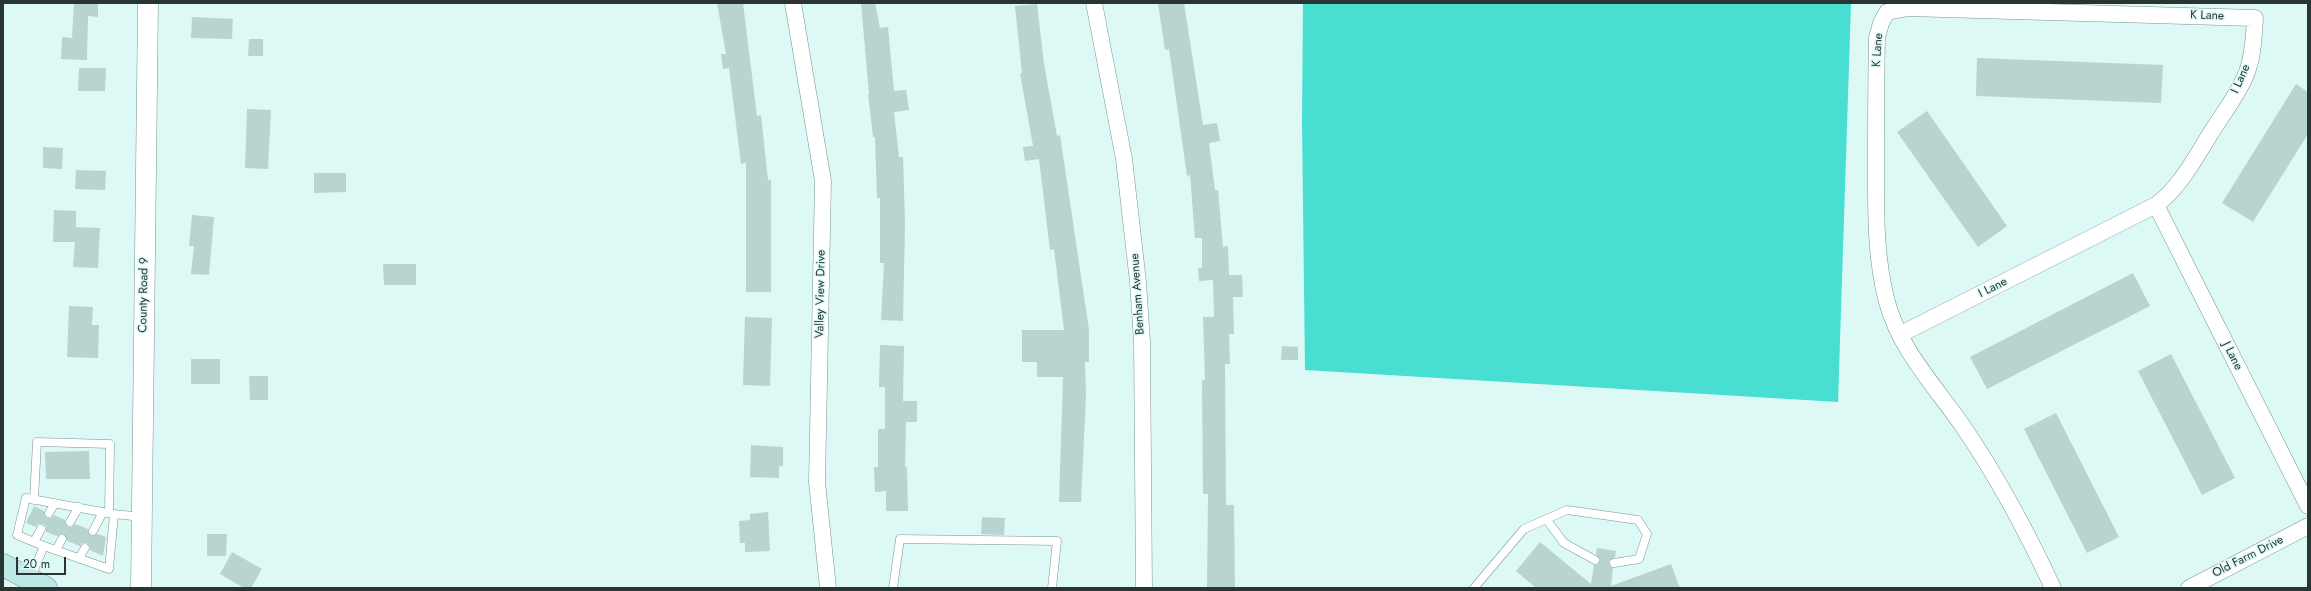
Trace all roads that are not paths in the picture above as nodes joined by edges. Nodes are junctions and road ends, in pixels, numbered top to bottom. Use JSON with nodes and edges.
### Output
{"nodes":[{"id":1,"x":148,"y":3,"type":"edge"},
{"id":2,"x":793,"y":3,"type":"edge"},
{"id":3,"x":1094,"y":3,"type":"edge"},
{"id":4,"x":2255,"y":18,"type":"joint"},
{"id":5,"x":2156,"y":205,"type":"junction"},
{"id":6,"x":1901,"y":334,"type":"junction"},
{"id":7,"x":34,"y":500,"type":"junction"},
{"id":8,"x":55,"y":503,"type":"junction"},
{"id":9,"x":2308,"y":506,"type":"edge"},
{"id":10,"x":79,"y":507,"type":"junction"},
{"id":11,"x":49,"y":513,"type":"dead end"},
{"id":12,"x":108,"y":513,"type":"junction"},
{"id":13,"x":142,"y":517,"type":"junction"},
{"id":14,"x":1546,"y":519,"type":"junction"},
{"id":15,"x":70,"y":522,"type":"dead end"},
{"id":16,"x":2308,"y":526,"type":"edge"},
{"id":17,"x":41,"y":530,"type":"dead end"},
{"id":18,"x":93,"y":532,"type":"dead end"},
{"id":19,"x":62,"y":538,"type":"dead end"},
{"id":20,"x":34,"y":542,"type":"junction"},
{"id":21,"x":44,"y":546,"type":"junction"},
{"id":22,"x":85,"y":548,"type":"dead end"},
{"id":23,"x":56,"y":550,"type":"junction"},
{"id":24,"x":79,"y":558,"type":"junction"},
{"id":25,"x":1595,"y":560,"type":"dead end"},
{"id":26,"x":1614,"y":563,"type":"dead end"},
{"id":27,"x":3,"y":565,"type":"edge"},
{"id":28,"x":38,"y":584,"type":"edge"},
{"id":29,"x":141,"y":588,"type":"edge"},
{"id":30,"x":828,"y":588,"type":"edge"},
{"id":31,"x":893,"y":588,"type":"edge"},
{"id":32,"x":1052,"y":588,"type":"edge"},
{"id":33,"x":1144,"y":588,"type":"edge"},
{"id":34,"x":1474,"y":588,"type":"edge"},
{"id":35,"x":2054,"y":588,"type":"edge"},
{"id":36,"x":2188,"y":588,"type":"edge"}],
"edges":[{"from":1,"to":13,"type":"street","name":"County Road 9"},
{"from":2,"to":30,"type":"street","name":"Valley View Drive"},
{"from":3,"to":33,"type":"street","name":"Benham Avenue"},
{"from":4,"to":5,"type":"street","name":"I Lane"},
{"from":4,"to":6,"type":"street","name":"K Lane"},
{"from":5,"to":6,"type":"street","name":"I Lane"},
{"from":5,"to":9,"type":"street","name":"J Lane"},
{"from":6,"to":35,"type":"street"},
{"from":7,"to":8,"type":"lane"},
{"from":7,"to":12,"type":"lane"},
{"from":7,"to":20,"type":"lane"},
{"from":8,"to":10,"type":"lane"},
{"from":8,"to":11,"type":"lane"},
{"from":10,"to":12,"type":"lane"},
{"from":10,"to":15,"type":"lane"},
{"from":12,"to":13,"type":"lane"},
{"from":12,"to":18,"type":"lane"},
{"from":12,"to":24,"type":"lane"},
{"from":13,"to":29,"type":"street","name":"County Road 9"},
{"from":14,"to":25,"type":"lane"},
{"from":14,"to":26,"type":"lane"},
{"from":14,"to":34,"type":"lane"},
{"from":16,"to":36,"type":"street","name":"Old Farm Drive"},
{"from":17,"to":20,"type":"lane"},
{"from":19,"to":23,"type":"lane"},
{"from":20,"to":21,"type":"lane"},
{"from":21,"to":23,"type":"lane"},
{"from":21,"to":28,"type":"lane"},
{"from":22,"to":24,"type":"lane"},
{"from":23,"to":24,"type":"lane"},
{"from":27,"to":28,"type":"main road"},
{"from":31,"to":32,"type":"lane"}]}
